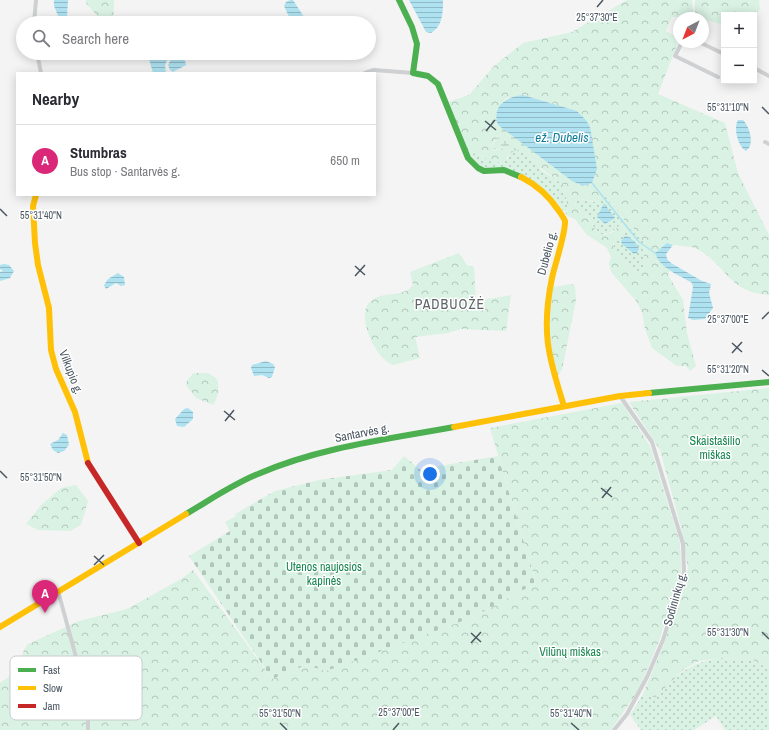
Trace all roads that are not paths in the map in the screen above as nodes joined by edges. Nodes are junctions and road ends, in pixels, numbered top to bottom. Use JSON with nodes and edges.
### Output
{"nodes":[{"id":1,"x":36,"y":0,"type":"edge"},
{"id":2,"x":399,"y":0,"type":"edge"},
{"id":3,"x":35,"y":16,"type":"edge"},
{"id":4,"x":709,"y":47,"type":"edge"},
{"id":5,"x":679,"y":48,"type":"edge"},
{"id":6,"x":721,"y":53,"type":"edge"},
{"id":7,"x":38,"y":60,"type":"edge"},
{"id":8,"x":757,"y":70,"type":"edge"},
{"id":9,"x":41,"y":72,"type":"edge"},
{"id":10,"x":368,"y":72,"type":"edge"},
{"id":11,"x":413,"y":73,"type":"junction"},
{"id":12,"x":769,"y":76,"type":"edge"},
{"id":13,"x":718,"y":77,"type":"dead end"},
{"id":14,"x":36,"y":196,"type":"edge"},
{"id":15,"x":769,"y":382,"type":"edge"},
{"id":16,"x":620,"y":396,"type":"junction"},
{"id":17,"x":564,"y":406,"type":"junction"},
{"id":18,"x":139,"y":543,"type":"junction"},
{"id":19,"x":58,"y":591,"type":"junction"},
{"id":20,"x":0,"y":627,"type":"edge"},
{"id":21,"x":76,"y":656,"type":"edge"},
{"id":22,"x":614,"y":730,"type":"edge"}],
"edges":[{"from":1,"to":3,"type":"street"},
{"from":2,"to":11,"type":"street"},
{"from":4,"to":6,"type":"street"},
{"from":5,"to":13,"type":"street"},
{"from":7,"to":9,"type":"street"},
{"from":8,"to":12,"type":"street"},
{"from":10,"to":11,"type":"street"},
{"from":11,"to":17,"type":"street","name":"Dubelio g."},
{"from":14,"to":18,"type":"street","name":"Vilkupio g."},
{"from":15,"to":16,"type":"street","name":"Santarvės g."},
{"from":16,"to":17,"type":"street","name":"Santarvės g."},
{"from":16,"to":22,"type":"street","name":"Sodininkų g."},
{"from":17,"to":18,"type":"street","name":"Santarvės g."},
{"from":18,"to":19,"type":"street","name":"Santarvės g."},
{"from":19,"to":20,"type":"street","name":"Santarvės g."},
{"from":19,"to":21,"type":"street"}]}
